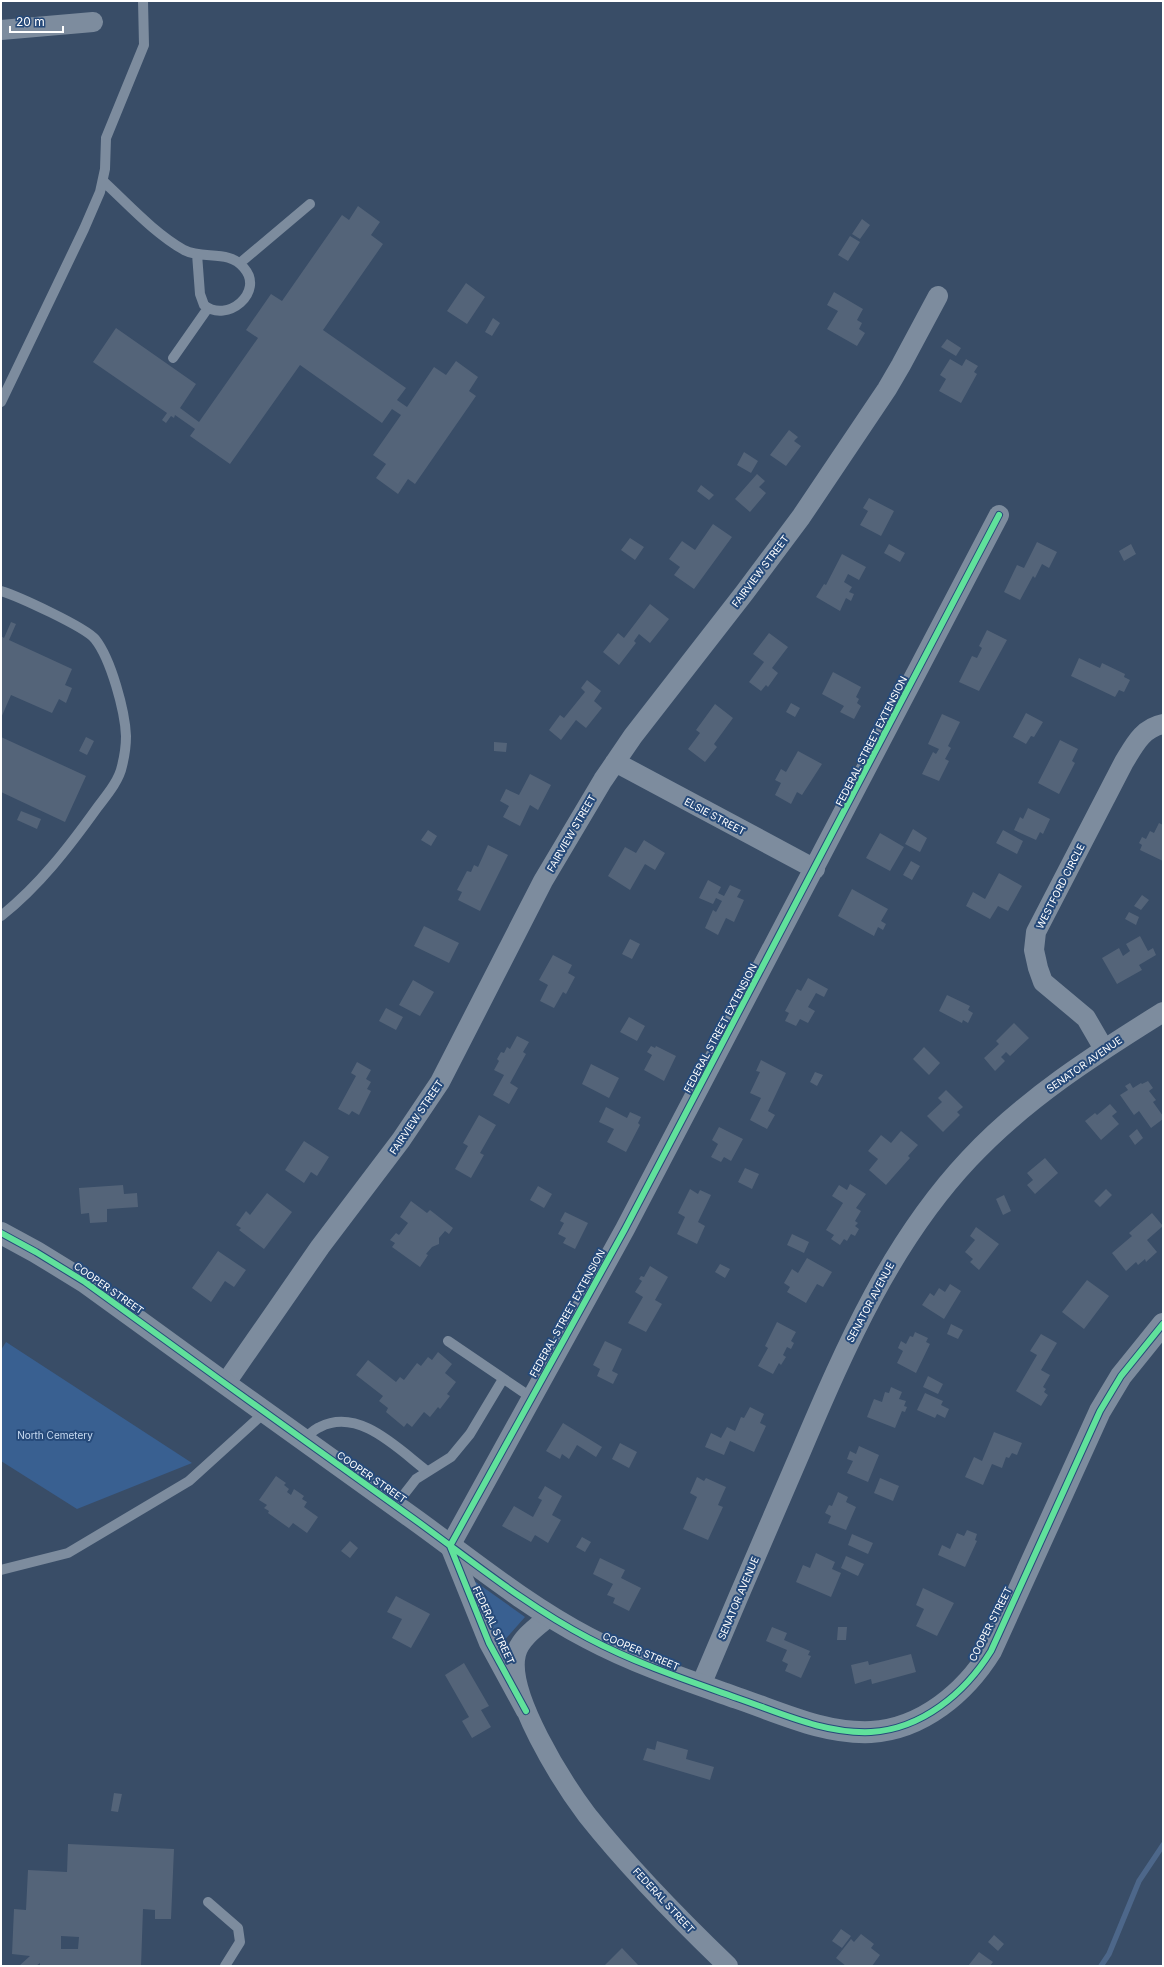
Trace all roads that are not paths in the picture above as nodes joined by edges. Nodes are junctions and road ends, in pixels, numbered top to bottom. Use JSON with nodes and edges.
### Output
{"nodes":[{"id":1,"x":143,"y":1,"type":"edge"},
{"id":2,"x":93,"y":22,"type":"dead end"},
{"id":3,"x":1,"y":30,"type":"edge"},
{"id":4,"x":103,"y":181,"type":"junction"},
{"id":5,"x":310,"y":204,"type":"dead end"},
{"id":6,"x":197,"y":254,"type":"junction"},
{"id":7,"x":240,"y":263,"type":"junction"},
{"id":8,"x":938,"y":296,"type":"dead end"},
{"id":9,"x":208,"y":308,"type":"junction"},
{"id":10,"x":173,"y":358,"type":"dead end"},
{"id":11,"x":1,"y":402,"type":"edge"},
{"id":12,"x":999,"y":515,"type":"dead end"},
{"id":13,"x":1,"y":591,"type":"edge"},
{"id":14,"x":1163,"y":724,"type":"edge"},
{"id":15,"x":615,"y":762,"type":"junction"},
{"id":16,"x":815,"y":869,"type":"junction"},
{"id":17,"x":1,"y":916,"type":"edge"},
{"id":18,"x":1163,"y":1012,"type":"edge"},
{"id":19,"x":1104,"y":1049,"type":"junction"},
{"id":20,"x":1,"y":1233,"type":"edge"},
{"id":21,"x":1163,"y":1324,"type":"edge"},
{"id":22,"x":448,"y":1341,"type":"dead end"},
{"id":23,"x":503,"y":1379,"type":"junction"},
{"id":24,"x":225,"y":1384,"type":"junction"},
{"id":25,"x":532,"y":1398,"type":"junction"},
{"id":26,"x":265,"y":1412,"type":"junction"},
{"id":27,"x":303,"y":1440,"type":"junction"},
{"id":28,"x":427,"y":1471,"type":"junction"},
{"id":29,"x":395,"y":1506,"type":"junction"},
{"id":30,"x":450,"y":1546,"type":"junction"},
{"id":31,"x":1,"y":1570,"type":"edge"},
{"id":32,"x":550,"y":1616,"type":"junction"},
{"id":33,"x":700,"y":1685,"type":"junction"},
{"id":34,"x":526,"y":1711,"type":"junction"},
{"id":35,"x":208,"y":1902,"type":"dead end"},
{"id":36,"x":225,"y":1966,"type":"edge"},
{"id":37,"x":728,"y":1966,"type":"edge"}],
"edges":[{"from":1,"to":4,"type":"lane"},
{"from":2,"to":3,"type":"street"},
{"from":4,"to":6,"type":"lane"},
{"from":4,"to":11,"type":"lane"},
{"from":5,"to":7,"type":"lane"},
{"from":6,"to":7,"type":"lane"},
{"from":6,"to":9,"type":"lane"},
{"from":7,"to":9,"type":"lane"},
{"from":8,"to":15,"type":"street","name":"FAIRVIEW STREET"},
{"from":9,"to":10,"type":"lane"},
{"from":12,"to":16,"type":"street","name":"FEDERAL STREET EXTENSION"},
{"from":13,"to":17,"type":"lane"},
{"from":14,"to":19,"type":"street","name":"WESTFORD CIRCLE"},
{"from":15,"to":16,"type":"street","name":"ELSIE STREET"},
{"from":15,"to":24,"type":"street","name":"FAIRVIEW STREET"},
{"from":16,"to":25,"type":"street","name":"FEDERAL STREET EXTENSION"},
{"from":18,"to":19,"type":"street","name":"SENATOR AVENUE"},
{"from":19,"to":33,"type":"street","name":"SENATOR AVENUE"},
{"from":20,"to":24,"type":"street","name":"COOPER STREET"},
{"from":21,"to":33,"type":"street","name":"COOPER STREET"},
{"from":22,"to":23,"type":"lane"},
{"from":23,"to":25,"type":"lane"},
{"from":23,"to":28,"type":"lane"},
{"from":24,"to":26,"type":"street","name":"COOPER STREET"},
{"from":25,"to":30,"type":"street","name":"FEDERAL STREET EXTENSION"},
{"from":26,"to":27,"type":"street","name":"COOPER STREET"},
{"from":26,"to":31,"type":"lane"},
{"from":27,"to":28,"type":"lane"},
{"from":27,"to":29,"type":"street","name":"COOPER STREET"},
{"from":28,"to":29,"type":"lane"},
{"from":29,"to":30,"type":"street","name":"COOPER STREET"},
{"from":30,"to":32,"type":"street","name":"COOPER STREET"},
{"from":30,"to":34,"type":"street","name":"FEDERAL STREET"},
{"from":32,"to":33,"type":"street","name":"COOPER STREET"},
{"from":32,"to":34,"type":"street","name":"FEDERAL STREET"},
{"from":34,"to":37,"type":"street","name":"FEDERAL STREET"},
{"from":35,"to":36,"type":"lane"}]}
